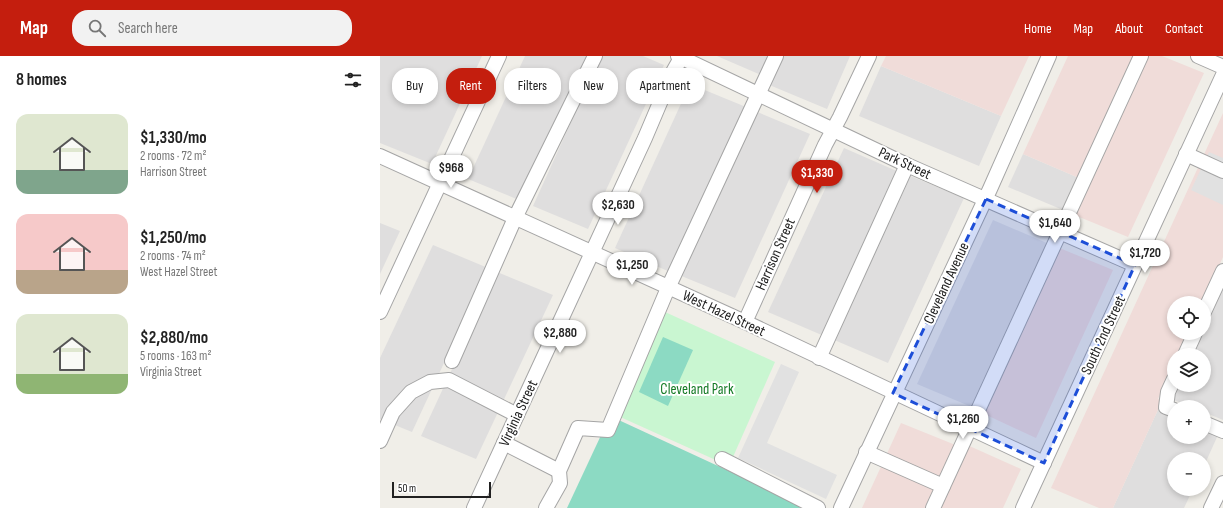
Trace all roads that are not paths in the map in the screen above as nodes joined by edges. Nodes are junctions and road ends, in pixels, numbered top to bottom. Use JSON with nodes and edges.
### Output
{"nodes":[{"id":1,"x":499,"y":56,"type":"edge"},
{"id":2,"x":595,"y":56,"type":"edge"},
{"id":3,"x":681,"y":56,"type":"edge"},
{"id":4,"x":776,"y":56,"type":"edge"},
{"id":5,"x":869,"y":56,"type":"edge"},
{"id":6,"x":1049,"y":56,"type":"edge"},
{"id":7,"x":1141,"y":56,"type":"edge"},
{"id":8,"x":1198,"y":56,"type":"edge"},
{"id":9,"x":1223,"y":67,"type":"edge"},
{"id":10,"x":1223,"y":75,"type":"edge"},
{"id":11,"x":758,"y":94,"type":"junction"},
{"id":12,"x":832,"y":129,"type":"junction"},
{"id":13,"x":1186,"y":154,"type":"junction"},
{"id":14,"x":380,"y":156,"type":"edge"},
{"id":15,"x":907,"y":164,"type":"junction"},
{"id":16,"x":1223,"y":171,"type":"edge"},
{"id":17,"x":439,"y":183,"type":"junction"},
{"id":18,"x":986,"y":199,"type":"junction"},
{"id":19,"x":515,"y":218,"type":"junction"},
{"id":20,"x":1061,"y":232,"type":"junction"},
{"id":21,"x":592,"y":253,"type":"junction"},
{"id":22,"x":1135,"y":265,"type":"junction"},
{"id":23,"x":1223,"y":271,"type":"edge"},
{"id":24,"x":668,"y":288,"type":"junction"},
{"id":25,"x":1211,"y":297,"type":"edge"},
{"id":26,"x":380,"y":312,"type":"edge"},
{"id":27,"x":745,"y":322,"type":"junction"},
{"id":28,"x":819,"y":358,"type":"junction"},
{"id":29,"x":452,"y":361,"type":"dead end"},
{"id":30,"x":1168,"y":392,"type":"edge"},
{"id":31,"x":894,"y":393,"type":"junction"},
{"id":32,"x":1167,"y":407,"type":"edge"},
{"id":33,"x":517,"y":415,"type":"junction"},
{"id":34,"x":1211,"y":426,"type":"edge"},
{"id":35,"x":970,"y":428,"type":"junction"},
{"id":36,"x":1223,"y":431,"type":"edge"},
{"id":37,"x":380,"y":441,"type":"edge"},
{"id":38,"x":504,"y":444,"type":"junction"},
{"id":39,"x":866,"y":452,"type":"junction"},
{"id":40,"x":722,"y":459,"type":"dead end"},
{"id":41,"x":1044,"y":463,"type":"junction"},
{"id":42,"x":559,"y":470,"type":"junction"},
{"id":43,"x":1223,"y":483,"type":"edge"},
{"id":44,"x":943,"y":486,"type":"junction"},
{"id":45,"x":474,"y":508,"type":"edge"},
{"id":46,"x":546,"y":508,"type":"edge"},
{"id":47,"x":818,"y":508,"type":"edge"},
{"id":48,"x":841,"y":508,"type":"edge"},
{"id":49,"x":933,"y":508,"type":"edge"},
{"id":50,"x":1024,"y":508,"type":"edge"},
{"id":51,"x":1211,"y":508,"type":"edge"}],
"edges":[{"from":1,"to":17,"type":"street"},
{"from":2,"to":19,"type":"street"},
{"from":3,"to":11,"type":"street","name":"Park Street"},
{"from":3,"to":21,"type":"street","name":"Virginia Street"},
{"from":4,"to":11,"type":"street"},
{"from":5,"to":12,"type":"street","name":"Harrison Street"},
{"from":6,"to":18,"type":"street","name":"Cleveland Avenue"},
{"from":7,"to":20,"type":"street"},
{"from":8,"to":9,"type":"street"},
{"from":10,"to":13,"type":"street","name":"South 2nd Street"},
{"from":11,"to":12,"type":"street","name":"Park Street"},
{"from":11,"to":24,"type":"street"},
{"from":12,"to":15,"type":"street","name":"Park Street"},
{"from":12,"to":27,"type":"street","name":"Harrison Street"},
{"from":13,"to":16,"type":"street"},
{"from":13,"to":22,"type":"street","name":"South 2nd Street"},
{"from":14,"to":17,"type":"street","name":"West Hazel Street"},
{"from":15,"to":18,"type":"street","name":"Park Street"},
{"from":15,"to":28,"type":"street"},
{"from":17,"to":19,"type":"street","name":"West Hazel Street"},
{"from":17,"to":26,"type":"street"},
{"from":18,"to":20,"type":"street","name":"Park Street"},
{"from":18,"to":31,"type":"street","name":"Cleveland Avenue"},
{"from":19,"to":21,"type":"street","name":"West Hazel Street"},
{"from":19,"to":29,"type":"street"},
{"from":20,"to":22,"type":"street","name":"Park Street"},
{"from":20,"to":35,"type":"street"},
{"from":21,"to":24,"type":"street","name":"West Hazel Street"},
{"from":21,"to":33,"type":"street","name":"Virginia Street"},
{"from":22,"to":41,"type":"street","name":"South 2nd Street"},
{"from":23,"to":25,"type":"street"},
{"from":24,"to":27,"type":"street","name":"West Hazel Street"},
{"from":24,"to":42,"type":"street"},
{"from":27,"to":28,"type":"street","name":"West Hazel Street"},
{"from":28,"to":31,"type":"street","name":"West Hazel Street"},
{"from":30,"to":32,"type":"street"},
{"from":31,"to":35,"type":"street","name":"West Hazel Street"},
{"from":31,"to":39,"type":"street","name":"Cleveland Avenue"},
{"from":33,"to":37,"type":"street"},
{"from":33,"to":38,"type":"street","name":"Virginia Street"},
{"from":34,"to":36,"type":"street"},
{"from":35,"to":41,"type":"street","name":"West Hazel Street"},
{"from":35,"to":44,"type":"street"},
{"from":38,"to":42,"type":"street"},
{"from":38,"to":45,"type":"street","name":"Virginia Street"},
{"from":39,"to":44,"type":"street"},
{"from":39,"to":48,"type":"street","name":"Cleveland Avenue"},
{"from":40,"to":47,"type":"street"},
{"from":41,"to":50,"type":"street","name":"South 2nd Street"},
{"from":42,"to":46,"type":"street"},
{"from":43,"to":51,"type":"street"},
{"from":44,"to":49,"type":"street"}]}
